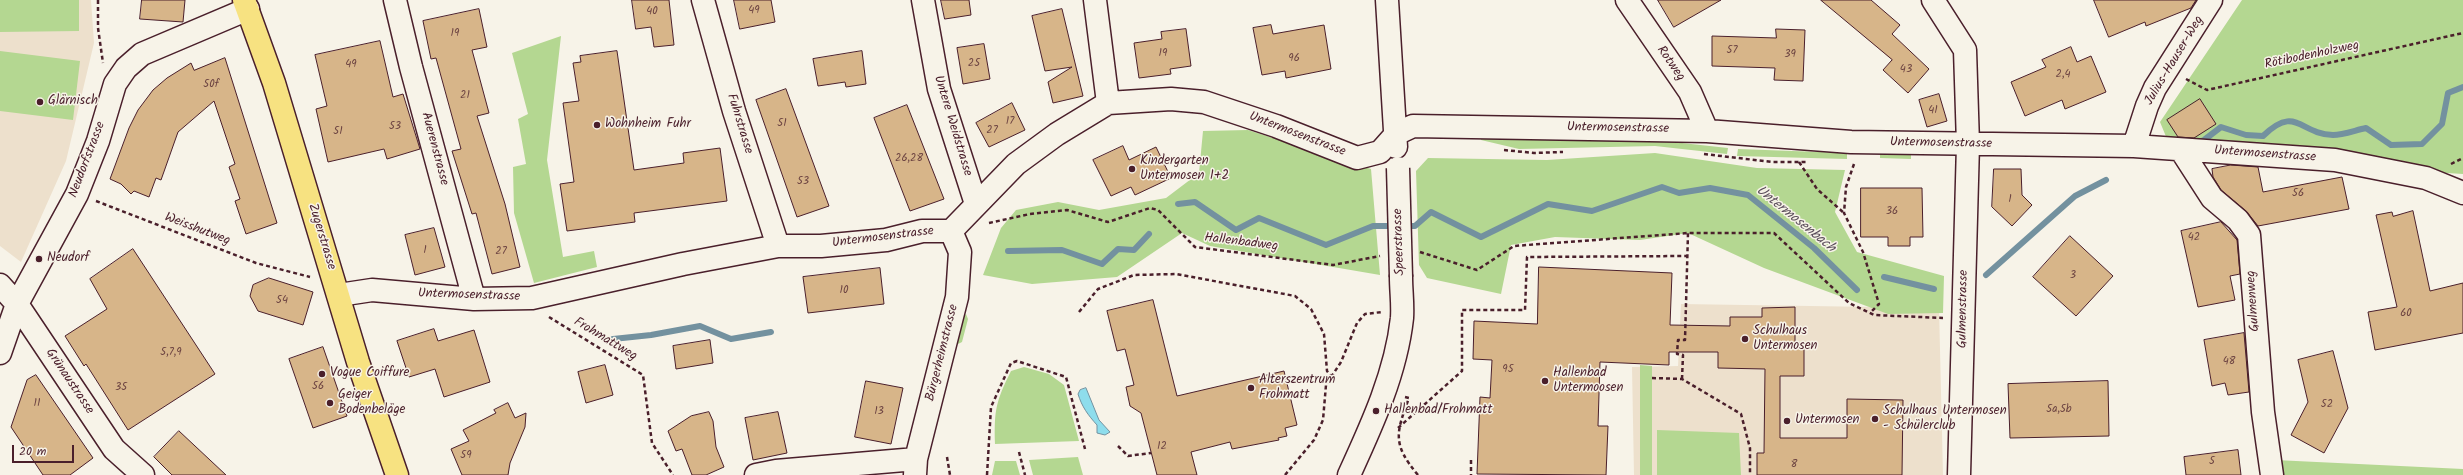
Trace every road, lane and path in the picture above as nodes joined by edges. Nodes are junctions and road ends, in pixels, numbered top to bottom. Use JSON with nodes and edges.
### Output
{"nodes":[{"id":1,"x":98,"y":0,"type":"edge"},
{"id":2,"x":395,"y":0,"type":"edge"},
{"id":3,"x":703,"y":0,"type":"edge"},
{"id":4,"x":923,"y":0,"type":"edge"},
{"id":5,"x":1094,"y":0,"type":"edge"},
{"id":6,"x":1387,"y":0,"type":"edge"},
{"id":7,"x":1627,"y":0,"type":"edge"},
{"id":8,"x":1933,"y":0,"type":"edge"},
{"id":9,"x":2211,"y":0,"type":"edge"},
{"id":10,"x":246,"y":4,"type":"edge"},
{"id":11,"x":2463,"y":33,"type":"edge"},
{"id":12,"x":2169,"y":68,"type":"junction"},
{"id":13,"x":115,"y":84,"type":"junction"},
{"id":14,"x":1108,"y":103,"type":"junction"},
{"id":15,"x":1707,"y":131,"type":"junction"},
{"id":16,"x":1396,"y":134,"type":"junction"},
{"id":17,"x":1968,"y":144,"type":"junction"},
{"id":18,"x":2134,"y":146,"type":"junction"},
{"id":19,"x":1500,"y":149,"type":"dead end"},
{"id":20,"x":2181,"y":150,"type":"junction"},
{"id":21,"x":1564,"y":152,"type":"dead end"},
{"id":22,"x":1700,"y":154,"type":"dead end"},
{"id":23,"x":1847,"y":161,"type":"dead end"},
{"id":24,"x":1799,"y":162,"type":"junction"},
{"id":25,"x":1807,"y":162,"type":"dead end"},
{"id":26,"x":2463,"y":193,"type":"edge"},
{"id":27,"x":77,"y":194,"type":"junction"},
{"id":28,"x":976,"y":204,"type":"junction"},
{"id":29,"x":1844,"y":213,"type":"junction"},
{"id":30,"x":987,"y":223,"type":"dead end"},
{"id":31,"x":951,"y":231,"type":"junction"},
{"id":32,"x":1688,"y":233,"type":"junction"},
{"id":33,"x":778,"y":246,"type":"junction"},
{"id":34,"x":1423,"y":252,"type":"dead end"},
{"id":35,"x":1380,"y":256,"type":"dead end"},
{"id":36,"x":1687,"y":256,"type":"junction"},
{"id":37,"x":312,"y":276,"type":"dead end"},
{"id":38,"x":0,"y":285,"type":"edge"},
{"id":39,"x":339,"y":295,"type":"junction"},
{"id":40,"x":532,"y":298,"type":"junction"},
{"id":41,"x":474,"y":299,"type":"junction"},
{"id":42,"x":17,"y":304,"type":"junction"},
{"id":43,"x":1079,"y":312,"type":"dead end"},
{"id":44,"x":1870,"y":313,"type":"junction"},
{"id":45,"x":1402,"y":316,"type":"junction"},
{"id":46,"x":1964,"y":318,"type":"junction"},
{"id":47,"x":0,"y":353,"type":"edge"},
{"id":48,"x":1331,"y":376,"type":"junction"},
{"id":49,"x":1652,"y":378,"type":"dead end"},
{"id":50,"x":1682,"y":379,"type":"junction"},
{"id":51,"x":1401,"y":396,"type":"dead end"},
{"id":52,"x":1398,"y":428,"type":"junction"},
{"id":53,"x":1118,"y":446,"type":"dead end"},
{"id":54,"x":1085,"y":448,"type":"dead end"},
{"id":55,"x":1019,"y":452,"type":"dead end"},
{"id":56,"x":1151,"y":452,"type":"dead end"},
{"id":57,"x":947,"y":457,"type":"dead end"},
{"id":58,"x":1470,"y":460,"type":"dead end"},
{"id":59,"x":916,"y":467,"type":"edge"},
{"id":60,"x":143,"y":475,"type":"edge"},
{"id":61,"x":397,"y":475,"type":"edge"},
{"id":62,"x":673,"y":475,"type":"edge"},
{"id":63,"x":756,"y":475,"type":"edge"},
{"id":64,"x":950,"y":475,"type":"edge"},
{"id":65,"x":987,"y":475,"type":"edge"},
{"id":66,"x":1025,"y":475,"type":"edge"},
{"id":67,"x":1285,"y":475,"type":"edge"},
{"id":68,"x":1349,"y":475,"type":"edge"},
{"id":69,"x":1418,"y":475,"type":"edge"},
{"id":70,"x":1471,"y":475,"type":"edge"},
{"id":71,"x":1750,"y":475,"type":"edge"},
{"id":72,"x":1959,"y":475,"type":"edge"},
{"id":73,"x":2272,"y":475,"type":"edge"}],
"edges":[{"from":1,"to":13,"type":"path"},
{"from":2,"to":41,"type":"street","name":"Auerenstrasse"},
{"from":3,"to":33,"type":"street","name":"Fuhrstrasse"},
{"from":4,"to":28,"type":"street","name":"Untere Weidstrasse"},
{"from":5,"to":14,"type":"street"},
{"from":6,"to":16,"type":"street","name":"Speerstrasse"},
{"from":7,"to":15,"type":"street","name":"Rotweg"},
{"from":8,"to":17,"type":"street","name":"Gulmenstrasse"},
{"from":9,"to":12,"type":"street","name":"Julius-Hauser-Weg"},
{"from":10,"to":13,"type":"street","name":"Neudorfstrasse"},
{"from":10,"to":39,"type":"main road","name":"Zugerstrasse"},
{"from":11,"to":12,"type":"path","name":"Rötibodenholzweg"},
{"from":12,"to":18,"type":"street","name":"Julius-Hauser-Weg"},
{"from":13,"to":27,"type":"street","name":"Neudorfstrasse"},
{"from":14,"to":16,"type":"street","name":"Untermosenstrasse"},
{"from":14,"to":28,"type":"street","name":"Untermosenstrasse"},
{"from":15,"to":16,"type":"street","name":"Untermosenstrasse"},
{"from":15,"to":17,"type":"street","name":"Untermosenstrasse"},
{"from":16,"to":45,"type":"street","name":"Speerstrasse","bridge":true},
{"from":17,"to":18,"type":"street","name":"Untermosenstrasse"},
{"from":17,"to":46,"type":"street","name":"Gulmenstrasse"},
{"from":18,"to":20,"type":"street","name":"Untermosenstrasse"},
{"from":19,"to":21,"type":"path"},
{"from":20,"to":26,"type":"street","name":"Untermosenstrasse"},
{"from":20,"to":73,"type":"street","name":"Gulmenweg"},
{"from":22,"to":24,"type":"path"},
{"from":23,"to":29,"type":"path"},
{"from":24,"to":25,"type":"path"},
{"from":24,"to":29,"type":"path"},
{"from":27,"to":37,"type":"path","name":"Weisshutweg"},
{"from":27,"to":42,"type":"street","name":"Neudorfstrasse"},
{"from":28,"to":31,"type":"street","name":"Untermosenstrasse"},
{"from":29,"to":44,"type":"path"},
{"from":30,"to":35,"type":"path","name":"Hallenbadweg"},
{"from":31,"to":33,"type":"street","name":"Untermosenstrasse"},
{"from":31,"to":59,"type":"street","name":"Bürgerheimstrasse"},
{"from":32,"to":34,"type":"path"},
{"from":32,"to":36,"type":"path"},
{"from":32,"to":44,"type":"path"},
{"from":33,"to":40,"type":"street","name":"Untermosenstrasse"},
{"from":36,"to":50,"type":"path"},
{"from":36,"to":52,"type":"path"},
{"from":38,"to":42,"type":"street","name":"Grünaustrasse"},
{"from":39,"to":41,"type":"street","name":"Untermosenstrasse"},
{"from":39,"to":61,"type":"main road","name":"Zugerstrasse"},
{"from":40,"to":41,"type":"street","name":"Untermosenstrasse"},
{"from":40,"to":62,"type":"path","name":"Frohmattweg"},
{"from":42,"to":47,"type":"street","name":"Neudorfstrasse"},
{"from":42,"to":60,"type":"street","name":"Grünaustrasse"},
{"from":43,"to":48,"type":"path"},
{"from":44,"to":46,"type":"path"},
{"from":45,"to":48,"type":"path"},
{"from":45,"to":68,"type":"street","name":"Speerstrasse"},
{"from":46,"to":72,"type":"street","name":"Gulmenstrasse"},
{"from":48,"to":67,"type":"path"},
{"from":49,"to":50,"type":"path"},
{"from":50,"to":71,"type":"path"},
{"from":51,"to":52,"type":"path"},
{"from":52,"to":69,"type":"path"},
{"from":53,"to":56,"type":"path"},
{"from":54,"to":65,"type":"path"},
{"from":55,"to":66,"type":"path"},
{"from":57,"to":64,"type":"path"},
{"from":58,"to":70,"type":"path"},
{"from":59,"to":63,"type":"street"}]}
